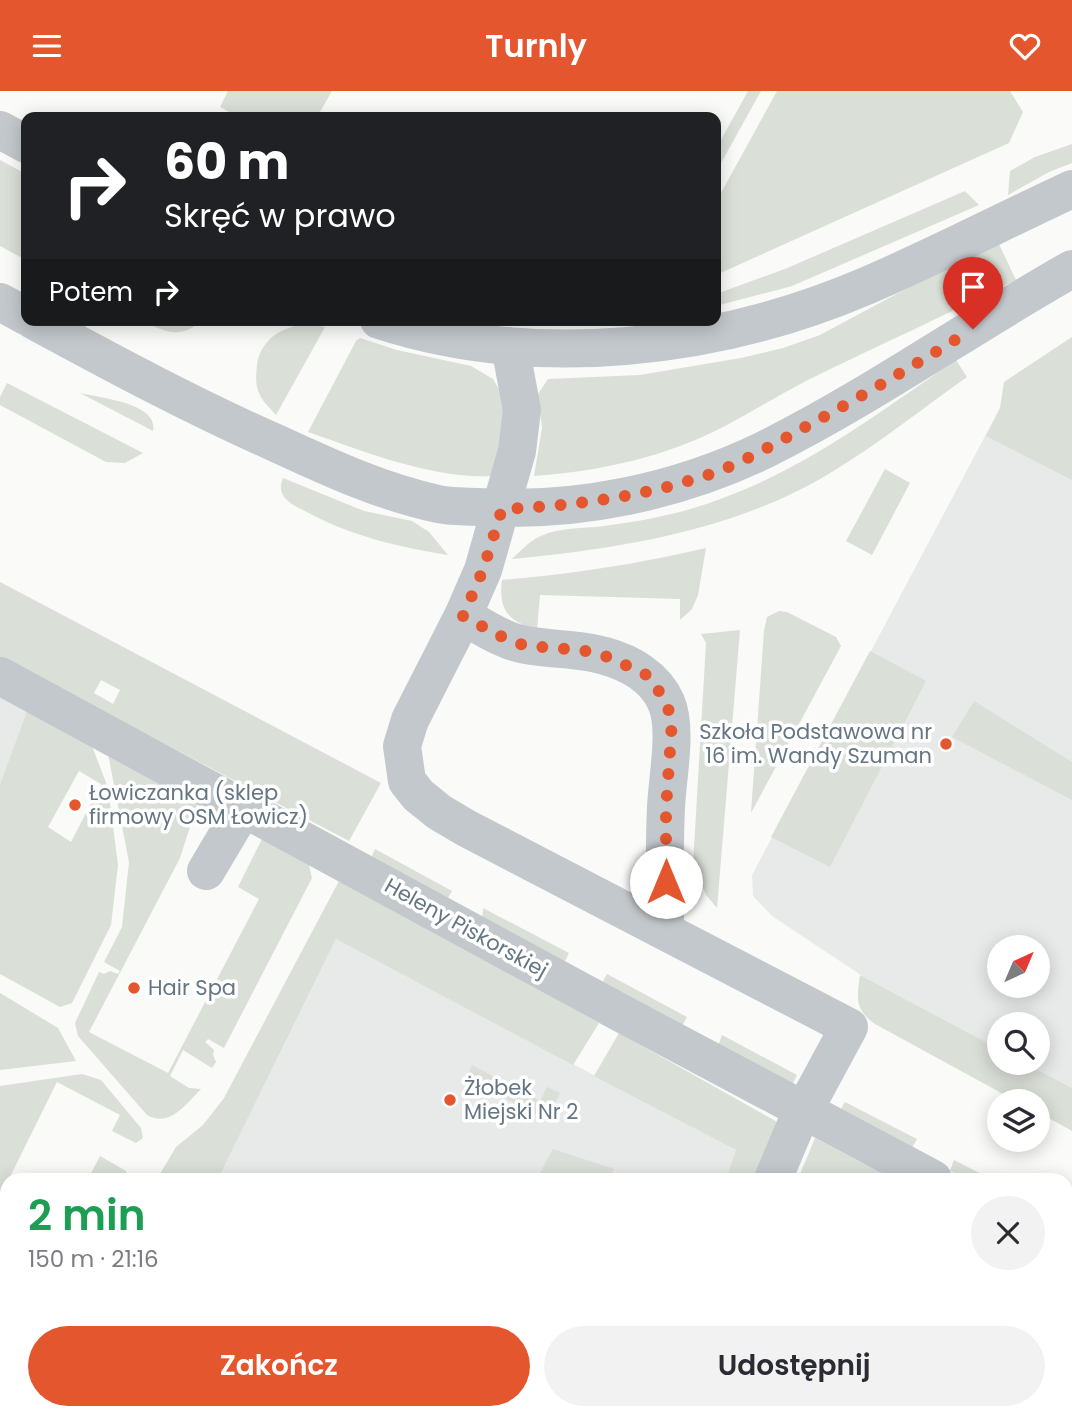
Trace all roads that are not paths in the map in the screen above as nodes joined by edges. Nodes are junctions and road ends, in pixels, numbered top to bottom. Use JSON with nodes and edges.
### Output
{"nodes":[{"id":1,"x":0,"y":130,"type":"edge"},
{"id":2,"x":21,"y":141,"type":"edge"},
{"id":3,"x":1072,"y":189,"type":"edge"},
{"id":4,"x":1072,"y":269,"type":"edge"},
{"id":5,"x":0,"y":302,"type":"edge"},
{"id":6,"x":21,"y":313,"type":"edge"},
{"id":7,"x":44,"y":326,"type":"edge"},
{"id":8,"x":403,"y":326,"type":"edge"},
{"id":9,"x":510,"y":346,"type":"junction"},
{"id":10,"x":502,"y":509,"type":"junction"},
{"id":11,"x":463,"y":616,"type":"junction"},
{"id":12,"x":0,"y":676,"type":"edge"},
{"id":13,"x":244,"y":807,"type":"junction"},
{"id":14,"x":206,"y":871,"type":"dead end"},
{"id":15,"x":665,"y":930,"type":"junction"},
{"id":16,"x":804,"y":1111,"type":"junction"},
{"id":17,"x":776,"y":1173,"type":"edge"},
{"id":18,"x":922,"y":1173,"type":"edge"}],
"edges":[{"from":1,"to":2,"type":"street"},
{"from":3,"to":9,"type":"street"},
{"from":4,"to":10,"type":"street"},
{"from":5,"to":6,"type":"street"},
{"from":7,"to":10,"type":"street"},
{"from":8,"to":9,"type":"street"},
{"from":9,"to":10,"type":"street"},
{"from":10,"to":11,"type":"street"},
{"from":11,"to":15,"type":"street"},
{"from":11,"to":15,"type":"street"},
{"from":12,"to":13,"type":"street","name":"Heleny Piskorskiej"},
{"from":13,"to":14,"type":"street"},
{"from":13,"to":16,"type":"street","name":"Heleny Piskorskiej"},
{"from":15,"to":16,"type":"street"},
{"from":16,"to":17,"type":"street"},
{"from":16,"to":18,"type":"street","name":"Heleny Piskorskiej"}]}
